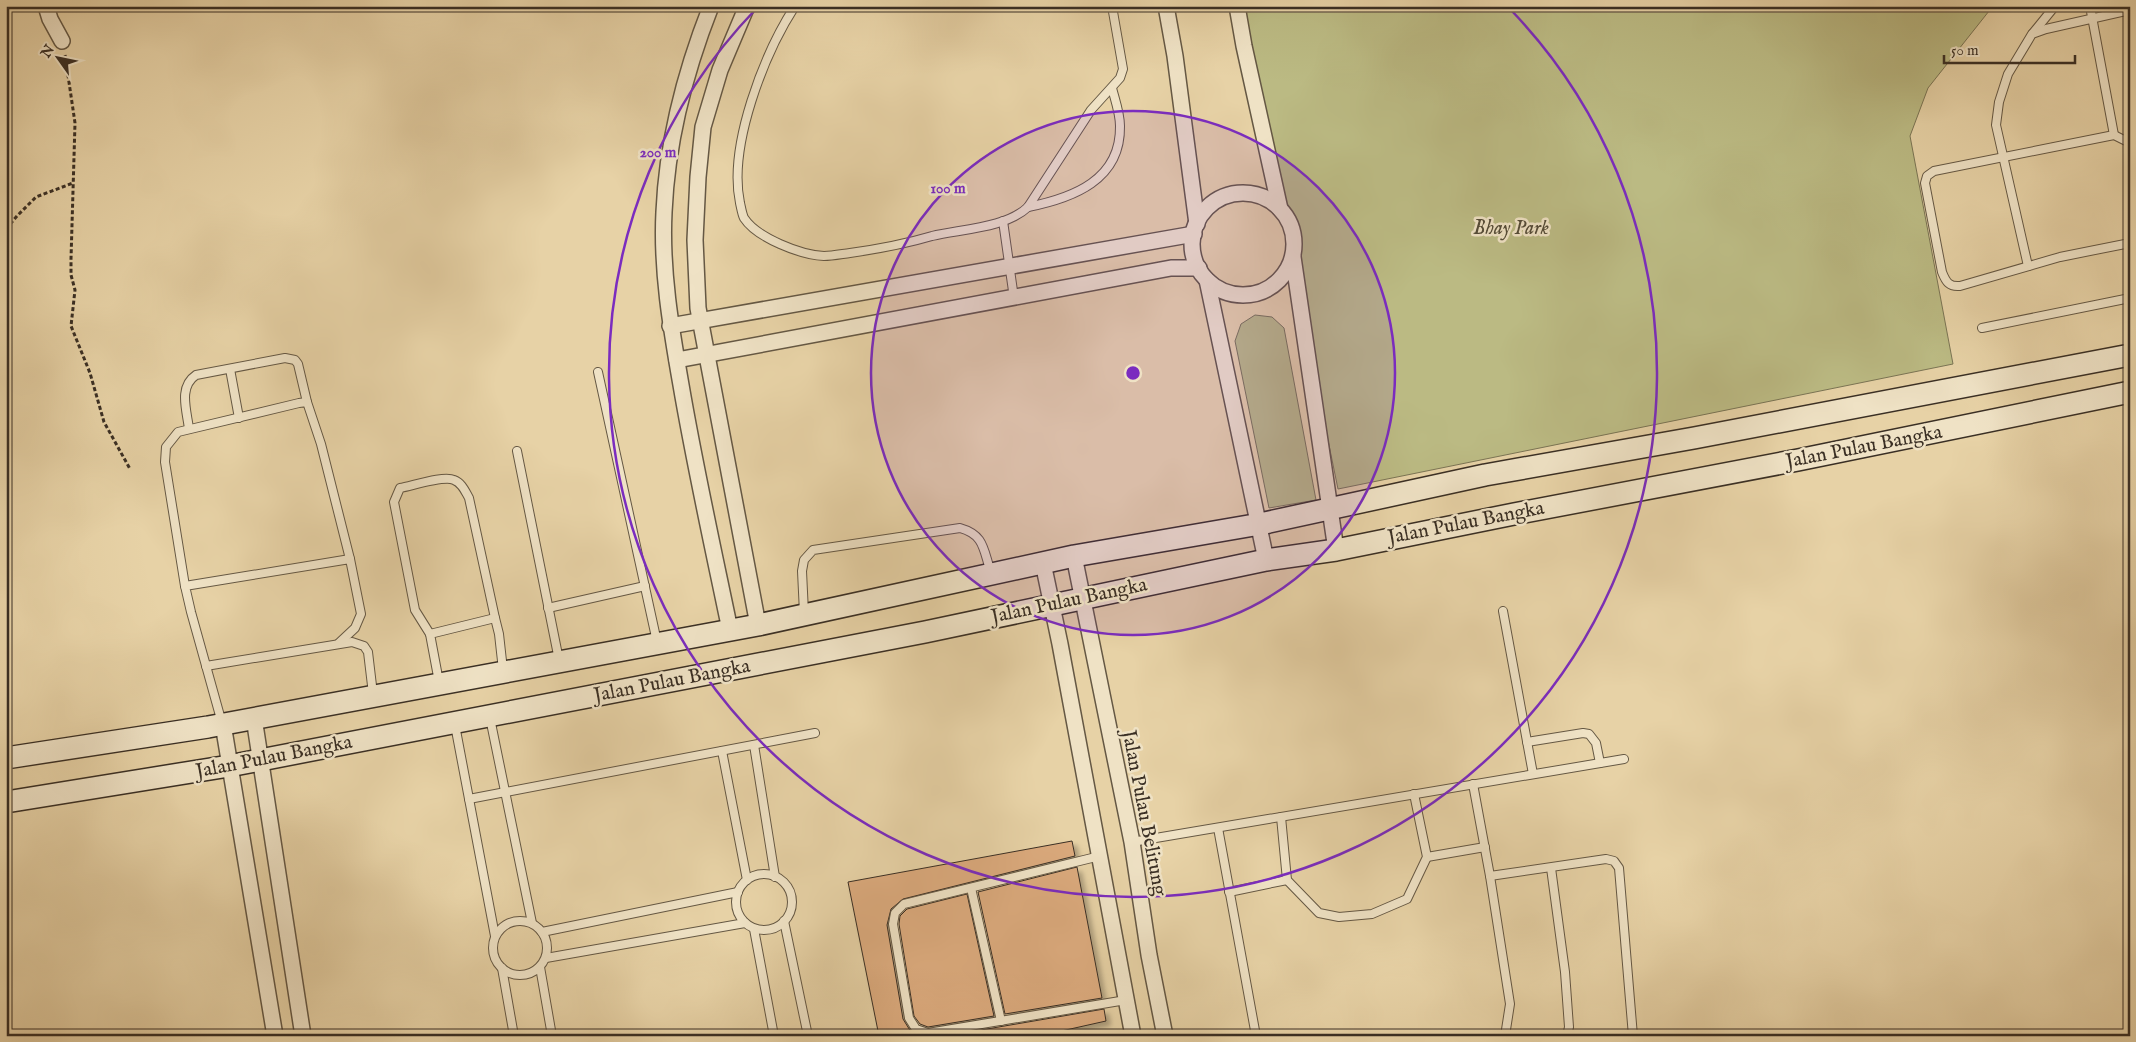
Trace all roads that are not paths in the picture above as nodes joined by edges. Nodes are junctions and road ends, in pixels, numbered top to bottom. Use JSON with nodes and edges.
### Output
{"nodes":[{"id":1,"x":46,"y":6,"type":"edge"},
{"id":2,"x":710,"y":6,"type":"edge"},
{"id":3,"x":747,"y":6,"type":"edge"},
{"id":4,"x":795,"y":6,"type":"edge"},
{"id":5,"x":1112,"y":6,"type":"edge"},
{"id":6,"x":1166,"y":6,"type":"edge"},
{"id":7,"x":1237,"y":6,"type":"edge"},
{"id":8,"x":2055,"y":6,"type":"edge"},
{"id":9,"x":2090,"y":6,"type":"edge"},
{"id":10,"x":2130,"y":10,"type":"edge"},
{"id":11,"x":2092,"y":19,"type":"junction"},
{"id":12,"x":2032,"y":34,"type":"junction"},
{"id":13,"x":62,"y":41,"type":"dead end"},
{"id":14,"x":1112,"y":88,"type":"junction"},
{"id":15,"x":2114,"y":135,"type":"junction"},
{"id":16,"x":2130,"y":143,"type":"edge"},
{"id":17,"x":2003,"y":157,"type":"junction"},
{"id":18,"x":1028,"y":206,"type":"junction"},
{"id":19,"x":1280,"y":209,"type":"junction"},
{"id":20,"x":1003,"y":221,"type":"junction"},
{"id":21,"x":1195,"y":229,"type":"junction"},
{"id":22,"x":2130,"y":243,"type":"edge"},
{"id":23,"x":1293,"y":255,"type":"junction"},
{"id":24,"x":2028,"y":266,"type":"junction"},
{"id":25,"x":1009,"y":267,"type":"junction"},
{"id":26,"x":1203,"y":274,"type":"junction"},
{"id":27,"x":1014,"y":298,"type":"junction"},
{"id":28,"x":2130,"y":298,"type":"edge"},
{"id":29,"x":701,"y":322,"type":"junction"},
{"id":30,"x":670,"y":326,"type":"junction"},
{"id":31,"x":1982,"y":328,"type":"dead end"},
{"id":32,"x":2130,"y":354,"type":"edge"},
{"id":33,"x":707,"y":355,"type":"junction"},
{"id":34,"x":677,"y":360,"type":"junction"},
{"id":35,"x":230,"y":369,"type":"junction"},
{"id":36,"x":598,"y":372,"type":"dead end"},
{"id":37,"x":2130,"y":392,"type":"edge"},
{"id":38,"x":307,"y":402,"type":"junction"},
{"id":39,"x":239,"y":418,"type":"junction"},
{"id":40,"x":189,"y":429,"type":"junction"},
{"id":41,"x":517,"y":452,"type":"dead end"},
{"id":42,"x":1330,"y":508,"type":"junction"},
{"id":43,"x":1260,"y":524,"type":"junction"},
{"id":44,"x":1336,"y":550,"type":"junction"},
{"id":45,"x":1074,"y":556,"type":"junction"},
{"id":46,"x":350,"y":559,"type":"junction"},
{"id":47,"x":1266,"y":560,"type":"junction"},
{"id":48,"x":1043,"y":563,"type":"junction"},
{"id":49,"x":991,"y":574,"type":"junction"},
{"id":50,"x":185,"y":586,"type":"junction"},
{"id":51,"x":644,"y":586,"type":"junction"},
{"id":52,"x":1081,"y":598,"type":"junction"},
{"id":53,"x":1052,"y":605,"type":"junction"},
{"id":54,"x":548,"y":608,"type":"junction"},
{"id":55,"x":1504,"y":610,"type":"dead end"},
{"id":56,"x":804,"y":615,"type":"junction"},
{"id":57,"x":495,"y":618,"type":"junction"},
{"id":58,"x":758,"y":625,"type":"junction"},
{"id":59,"x":730,"y":630,"type":"junction"},
{"id":60,"x":430,"y":634,"type":"junction"},
{"id":61,"x":339,"y":643,"type":"junction"},
{"id":62,"x":657,"y":644,"type":"junction"},
{"id":63,"x":559,"y":662,"type":"junction"},
{"id":64,"x":206,"y":666,"type":"junction"},
{"id":65,"x":503,"y":672,"type":"junction"},
{"id":66,"x":440,"y":684,"type":"junction"},
{"id":67,"x":373,"y":696,"type":"junction"},
{"id":68,"x":490,"y":716,"type":"junction"},
{"id":69,"x":254,"y":718,"type":"junction"},
{"id":70,"x":455,"y":722,"type":"junction"},
{"id":71,"x":223,"y":724,"type":"junction"},
{"id":72,"x":815,"y":733,"type":"dead end"},
{"id":73,"x":1527,"y":742,"type":"junction"},
{"id":74,"x":754,"y":745,"type":"junction"},
{"id":75,"x":722,"y":751,"type":"junction"},
{"id":76,"x":6,"y":758,"type":"edge"},
{"id":77,"x":1624,"y":759,"type":"dead end"},
{"id":78,"x":260,"y":760,"type":"junction"},
{"id":79,"x":1600,"y":763,"type":"junction"},
{"id":80,"x":230,"y":766,"type":"junction"},
{"id":81,"x":1533,"y":774,"type":"junction"},
{"id":82,"x":1473,"y":784,"type":"junction"},
{"id":83,"x":505,"y":792,"type":"junction"},
{"id":84,"x":1414,"y":794,"type":"junction"},
{"id":85,"x":469,"y":799,"type":"junction"},
{"id":86,"x":6,"y":802,"type":"edge"},
{"id":87,"x":1281,"y":817,"type":"junction"},
{"id":88,"x":1218,"y":828,"type":"junction"},
{"id":89,"x":1132,"y":842,"type":"junction"},
{"id":90,"x":1485,"y":847,"type":"junction"},
{"id":91,"x":1100,"y":856,"type":"junction"},
{"id":92,"x":1427,"y":857,"type":"junction"},
{"id":93,"x":1551,"y":868,"type":"junction"},
{"id":94,"x":775,"y":876,"type":"junction"},
{"id":95,"x":1490,"y":876,"type":"junction"},
{"id":96,"x":747,"y":880,"type":"junction"},
{"id":97,"x":1288,"y":880,"type":"junction"},
{"id":98,"x":971,"y":888,"type":"junction"},
{"id":99,"x":738,"y":892,"type":"junction"},
{"id":100,"x":1229,"y":892,"type":"junction"},
{"id":101,"x":784,"y":922,"type":"junction"},
{"id":102,"x":532,"y":923,"type":"junction"},
{"id":103,"x":745,"y":923,"type":"junction"},
{"id":104,"x":754,"y":928,"type":"junction"},
{"id":105,"x":542,"y":932,"type":"junction"},
{"id":106,"x":496,"y":936,"type":"junction"},
{"id":107,"x":546,"y":958,"type":"junction"},
{"id":108,"x":540,"y":967,"type":"junction"},
{"id":109,"x":502,"y":968,"type":"junction"},
{"id":110,"x":1126,"y":1000,"type":"junction"},
{"id":111,"x":1001,"y":1021,"type":"junction"},
{"id":112,"x":275,"y":1036,"type":"edge"},
{"id":113,"x":303,"y":1036,"type":"edge"},
{"id":114,"x":514,"y":1036,"type":"edge"},
{"id":115,"x":552,"y":1036,"type":"edge"},
{"id":116,"x":774,"y":1036,"type":"edge"},
{"id":117,"x":808,"y":1036,"type":"edge"},
{"id":118,"x":1133,"y":1036,"type":"edge"},
{"id":119,"x":1165,"y":1036,"type":"edge"},
{"id":120,"x":1256,"y":1036,"type":"edge"},
{"id":121,"x":1505,"y":1036,"type":"edge"},
{"id":122,"x":1567,"y":1036,"type":"edge"},
{"id":123,"x":1633,"y":1036,"type":"edge"}],
"edges":[{"from":1,"to":13,"type":"street"},
{"from":2,"to":30,"type":"street"},
{"from":3,"to":29,"type":"street"},
{"from":4,"to":20,"type":"lane"},
{"from":5,"to":14,"type":"lane"},
{"from":6,"to":21,"type":"street"},
{"from":7,"to":19,"type":"street"},
{"from":8,"to":12,"type":"lane"},
{"from":9,"to":11,"type":"lane"},
{"from":10,"to":11,"type":"lane"},
{"from":11,"to":12,"type":"lane"},
{"from":11,"to":15,"type":"lane"},
{"from":12,"to":17,"type":"lane"},
{"from":14,"to":18,"type":"lane"},
{"from":14,"to":18,"type":"lane"},
{"from":15,"to":16,"type":"lane"},
{"from":15,"to":17,"type":"lane"},
{"from":17,"to":24,"type":"lane"},
{"from":17,"to":24,"type":"lane"},
{"from":18,"to":20,"type":"lane"},
{"from":19,"to":21,"type":"street"},
{"from":19,"to":23,"type":"street"},
{"from":20,"to":25,"type":"lane"},
{"from":21,"to":25,"type":"street"},
{"from":21,"to":26,"type":"street"},
{"from":22,"to":24,"type":"lane"},
{"from":23,"to":26,"type":"street"},
{"from":23,"to":42,"type":"street"},
{"from":25,"to":27,"type":"lane"},
{"from":25,"to":29,"type":"street"},
{"from":26,"to":27,"type":"street"},
{"from":26,"to":43,"type":"street"},
{"from":27,"to":33,"type":"street"},
{"from":28,"to":31,"type":"lane"},
{"from":29,"to":30,"type":"street"},
{"from":29,"to":33,"type":"street"},
{"from":30,"to":34,"type":"street"},
{"from":32,"to":42,"type":"main road","name":"Jalan Pulau Bangka"},
{"from":33,"to":34,"type":"street"},
{"from":33,"to":58,"type":"street"},
{"from":34,"to":59,"type":"street"},
{"from":35,"to":38,"type":"lane"},
{"from":35,"to":39,"type":"lane"},
{"from":35,"to":40,"type":"lane"},
{"from":36,"to":51,"type":"lane"},
{"from":37,"to":44,"type":"main road","name":"Jalan Pulau Bangka"},
{"from":38,"to":39,"type":"lane"},
{"from":38,"to":46,"type":"lane"},
{"from":39,"to":40,"type":"lane"},
{"from":40,"to":50,"type":"lane"},
{"from":41,"to":54,"type":"lane"},
{"from":42,"to":43,"type":"main road","name":"Jalan Pulau Bangka"},
{"from":42,"to":44,"type":"street"},
{"from":43,"to":45,"type":"main road","name":"Jalan Pulau Bangka"},
{"from":43,"to":47,"type":"street"},
{"from":44,"to":47,"type":"main road","name":"Jalan Pulau Bangka"},
{"from":45,"to":48,"type":"main road","name":"Jalan Pulau Bangka"},
{"from":45,"to":52,"type":"street","name":"Jalan Pulau Belitung"},
{"from":46,"to":50,"type":"lane"},
{"from":46,"to":61,"type":"lane"},
{"from":47,"to":52,"type":"main road","name":"Jalan Pulau Bangka"},
{"from":48,"to":49,"type":"main road","name":"Jalan Pulau Bangka"},
{"from":48,"to":53,"type":"street"},
{"from":49,"to":56,"type":"main road","name":"Jalan Pulau Bangka"},
{"from":49,"to":56,"type":"lane"},
{"from":50,"to":64,"type":"lane"},
{"from":51,"to":54,"type":"lane"},
{"from":51,"to":62,"type":"lane"},
{"from":52,"to":53,"type":"main road","name":"Jalan Pulau Bangka"},
{"from":52,"to":89,"type":"street","name":"Jalan Pulau Belitung"},
{"from":53,"to":68,"type":"main road","name":"Jalan Pulau Bangka"},
{"from":53,"to":91,"type":"street"},
{"from":54,"to":63,"type":"lane"},
{"from":55,"to":73,"type":"lane"},
{"from":56,"to":58,"type":"main road","name":"Jalan Pulau Bangka"},
{"from":57,"to":60,"type":"lane"},
{"from":57,"to":60,"type":"lane"},
{"from":57,"to":65,"type":"lane"},
{"from":58,"to":59,"type":"main road","name":"Jalan Pulau Bangka"},
{"from":59,"to":62,"type":"main road","name":"Jalan Pulau Bangka"},
{"from":60,"to":66,"type":"lane"},
{"from":61,"to":64,"type":"lane"},
{"from":61,"to":67,"type":"lane"},
{"from":62,"to":63,"type":"main road","name":"Jalan Pulau Bangka"},
{"from":63,"to":65,"type":"main road","name":"Jalan Pulau Bangka"},
{"from":64,"to":71,"type":"lane"},
{"from":65,"to":66,"type":"main road","name":"Jalan Pulau Bangka"},
{"from":66,"to":67,"type":"main road","name":"Jalan Pulau Bangka"},
{"from":67,"to":69,"type":"main road","name":"Jalan Pulau Bangka"},
{"from":68,"to":70,"type":"main road","name":"Jalan Pulau Bangka"},
{"from":68,"to":83,"type":"lane"},
{"from":69,"to":71,"type":"main road","name":"Jalan Pulau Bangka"},
{"from":69,"to":78,"type":"street"},
{"from":70,"to":78,"type":"main road","name":"Jalan Pulau Bangka"},
{"from":70,"to":85,"type":"lane"},
{"from":71,"to":76,"type":"main road","name":"Jalan Pulau Bangka"},
{"from":71,"to":80,"type":"street"},
{"from":72,"to":74,"type":"lane"},
{"from":73,"to":79,"type":"lane"},
{"from":73,"to":81,"type":"lane"},
{"from":74,"to":75,"type":"lane"},
{"from":74,"to":94,"type":"lane"},
{"from":75,"to":83,"type":"lane"},
{"from":75,"to":96,"type":"lane"},
{"from":77,"to":79,"type":"lane"},
{"from":78,"to":80,"type":"main road","name":"Jalan Pulau Bangka"},
{"from":78,"to":113,"type":"street"},
{"from":79,"to":81,"type":"lane"},
{"from":80,"to":86,"type":"main road","name":"Jalan Pulau Bangka"},
{"from":80,"to":112,"type":"street"},
{"from":81,"to":82,"type":"lane"},
{"from":82,"to":84,"type":"lane"},
{"from":82,"to":90,"type":"lane"},
{"from":83,"to":85,"type":"lane"},
{"from":83,"to":102,"type":"lane"},
{"from":84,"to":87,"type":"lane"},
{"from":84,"to":92,"type":"lane"},
{"from":85,"to":106,"type":"lane"},
{"from":87,"to":88,"type":"lane"},
{"from":87,"to":97,"type":"lane"},
{"from":88,"to":89,"type":"lane"},
{"from":88,"to":100,"type":"lane"},
{"from":89,"to":119,"type":"street","name":"Jalan Pulau Belitung"},
{"from":90,"to":92,"type":"lane"},
{"from":90,"to":95,"type":"lane"},
{"from":91,"to":98,"type":"lane"},
{"from":91,"to":110,"type":"street"},
{"from":92,"to":97,"type":"lane"},
{"from":93,"to":95,"type":"lane"},
{"from":93,"to":122,"type":"lane"},
{"from":93,"to":123,"type":"lane"},
{"from":94,"to":96,"type":"lane"},
{"from":94,"to":101,"type":"lane"},
{"from":95,"to":121,"type":"lane"},
{"from":96,"to":99,"type":"lane"},
{"from":97,"to":100,"type":"lane"},
{"from":98,"to":111,"type":"lane"},
{"from":98,"to":111,"type":"lane"},
{"from":99,"to":103,"type":"lane"},
{"from":99,"to":105,"type":"lane"},
{"from":100,"to":120,"type":"lane"},
{"from":101,"to":104,"type":"lane"},
{"from":101,"to":117,"type":"lane"},
{"from":102,"to":105,"type":"lane"},
{"from":102,"to":106,"type":"lane"},
{"from":103,"to":104,"type":"lane"},
{"from":103,"to":107,"type":"lane"},
{"from":104,"to":116,"type":"lane"},
{"from":105,"to":107,"type":"lane"},
{"from":106,"to":109,"type":"lane"},
{"from":107,"to":108,"type":"lane"},
{"from":108,"to":109,"type":"lane"},
{"from":108,"to":115,"type":"lane"},
{"from":109,"to":114,"type":"lane"},
{"from":110,"to":111,"type":"lane"},
{"from":110,"to":118,"type":"street"}]}
